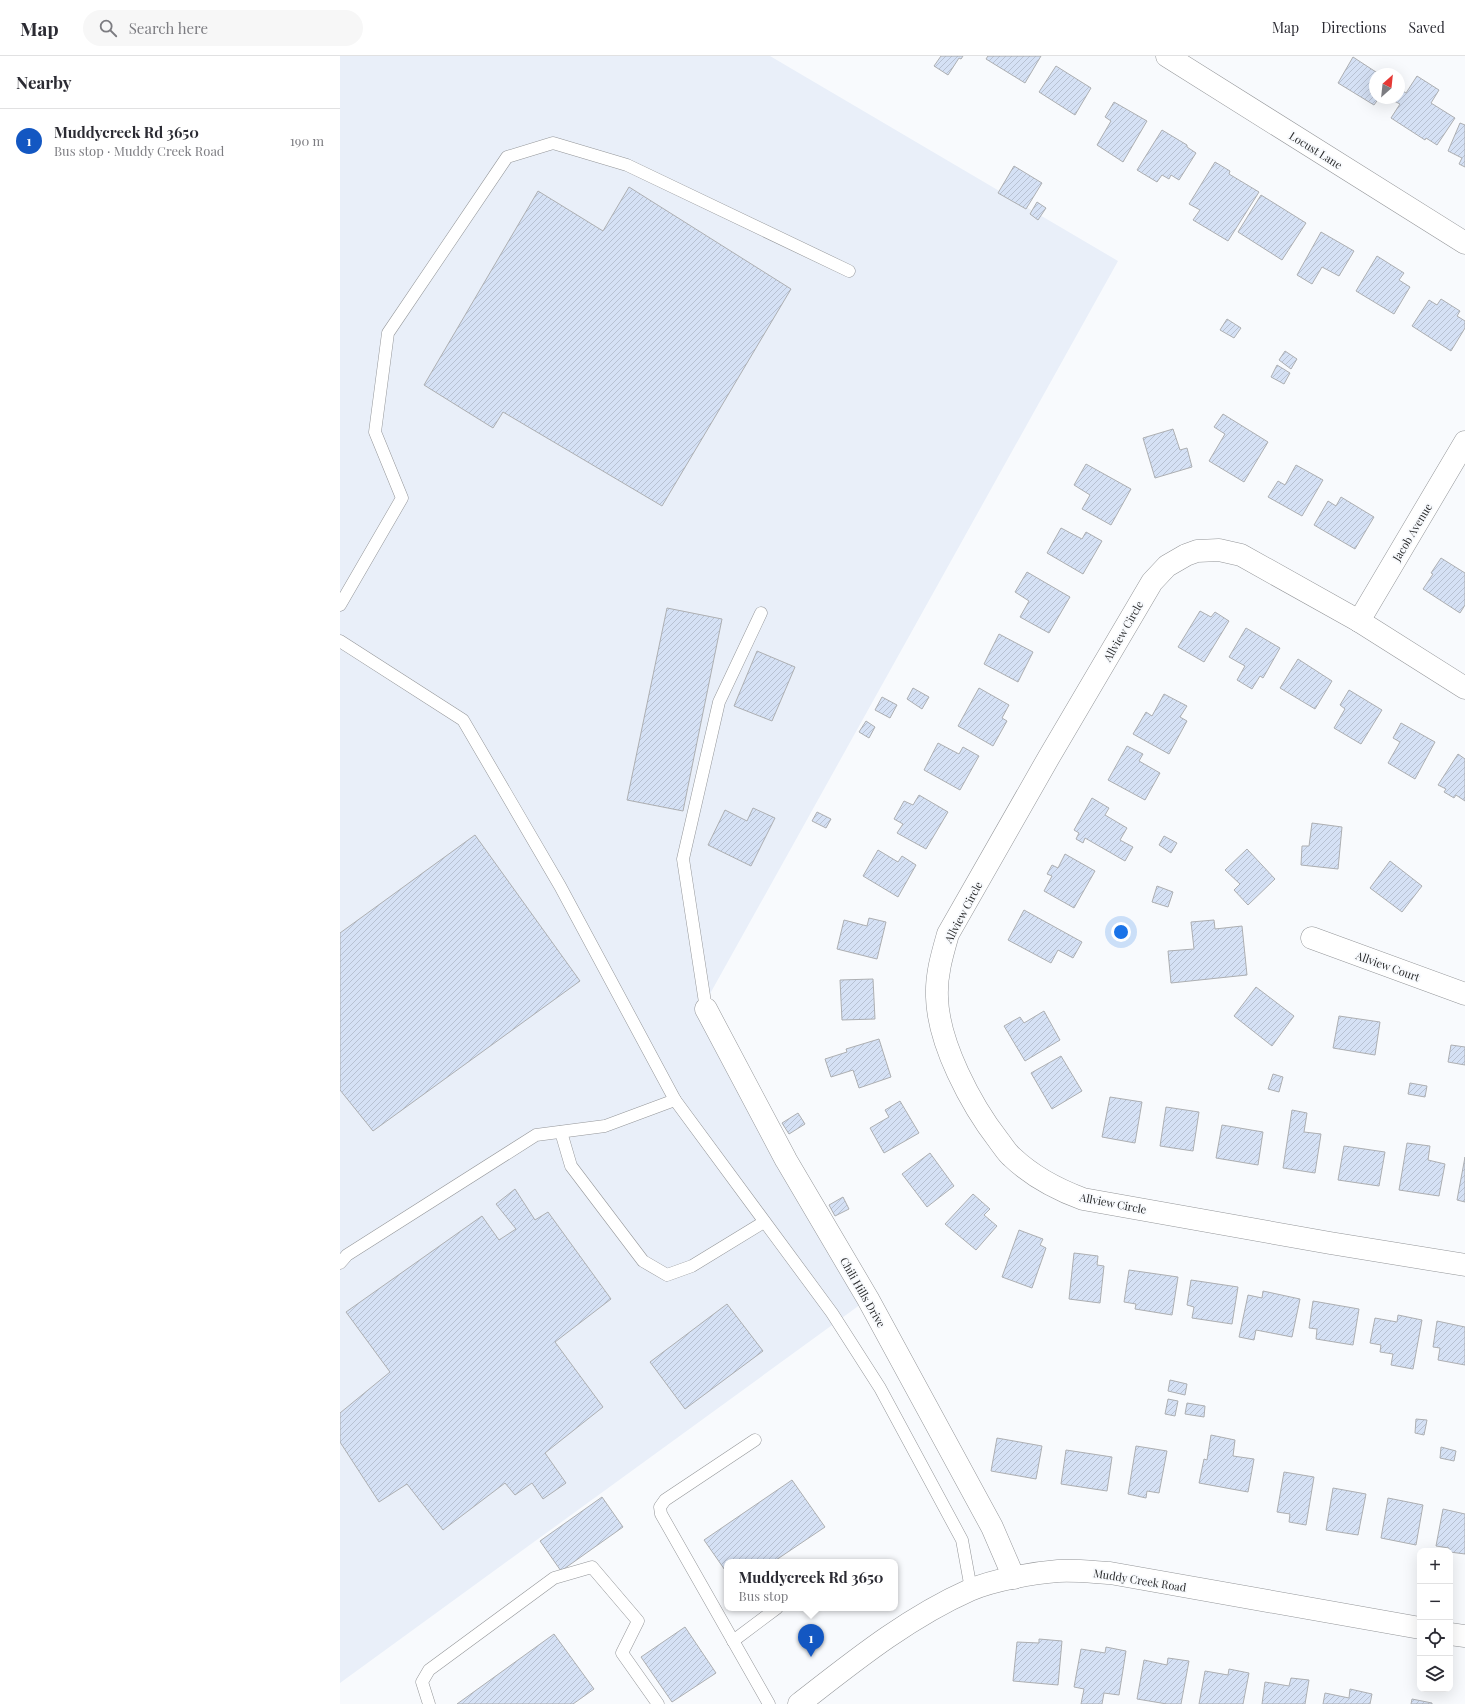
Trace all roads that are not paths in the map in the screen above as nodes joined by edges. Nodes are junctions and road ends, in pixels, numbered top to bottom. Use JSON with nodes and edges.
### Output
{"nodes":[{"id":1,"x":1167,"y":56,"type":"edge"},
{"id":2,"x":1465,"y":243,"type":"edge"},
{"id":3,"x":849,"y":271,"type":"dead end"},
{"id":4,"x":1465,"y":442,"type":"edge"},
{"id":5,"x":340,"y":605,"type":"edge"},
{"id":6,"x":761,"y":612,"type":"dead end"},
{"id":7,"x":1359,"y":621,"type":"junction"},
{"id":8,"x":340,"y":641,"type":"edge"},
{"id":9,"x":1465,"y":688,"type":"edge"},
{"id":10,"x":1312,"y":938,"type":"dead end"},
{"id":11,"x":1465,"y":994,"type":"edge"},
{"id":12,"x":706,"y":1010,"type":"joint"},
{"id":13,"x":675,"y":1100,"type":"junction"},
{"id":14,"x":561,"y":1132,"type":"junction"},
{"id":15,"x":764,"y":1222,"type":"junction"},
{"id":16,"x":340,"y":1263,"type":"edge"},
{"id":17,"x":1465,"y":1265,"type":"edge"},
{"id":18,"x":755,"y":1440,"type":"dead end"},
{"id":19,"x":1014,"y":1578,"type":"junction"},
{"id":20,"x":971,"y":1589,"type":"junction"},
{"id":21,"x":774,"y":1611,"type":"edge"},
{"id":22,"x":1417,"y":1627,"type":"edge"},
{"id":23,"x":1453,"y":1634,"type":"edge"},
{"id":24,"x":1465,"y":1636,"type":"edge"},
{"id":25,"x":733,"y":1640,"type":"junction"},
{"id":26,"x":429,"y":1704,"type":"edge"},
{"id":27,"x":658,"y":1704,"type":"edge"},
{"id":28,"x":769,"y":1704,"type":"edge"},
{"id":29,"x":799,"y":1704,"type":"edge"}],
"edges":[{"from":1,"to":2,"type":"street","name":"Locust Lane"},
{"from":3,"to":5,"type":"lane"},
{"from":4,"to":7,"type":"street","name":"Jacob Avenue"},
{"from":6,"to":12,"type":"lane"},
{"from":7,"to":9,"type":"street","name":"Allview Circle"},
{"from":7,"to":17,"type":"street","name":"Allview Circle"},
{"from":8,"to":13,"type":"lane"},
{"from":10,"to":11,"type":"street","name":"Allview Court"},
{"from":12,"to":19,"type":"street","name":"Chili Hills Drive"},
{"from":13,"to":14,"type":"lane"},
{"from":13,"to":15,"type":"lane"},
{"from":14,"to":15,"type":"lane"},
{"from":14,"to":16,"type":"lane"},
{"from":15,"to":20,"type":"lane"},
{"from":18,"to":25,"type":"lane"},
{"from":19,"to":20,"type":"street","name":"Muddy Creek Road"},
{"from":19,"to":22,"type":"street","name":"Muddy Creek Road"},
{"from":20,"to":29,"type":"street","name":"Muddy Creek Road"},
{"from":21,"to":25,"type":"lane"},
{"from":23,"to":24,"type":"street"},
{"from":25,"to":28,"type":"lane"},
{"from":26,"to":27,"type":"lane"}]}
